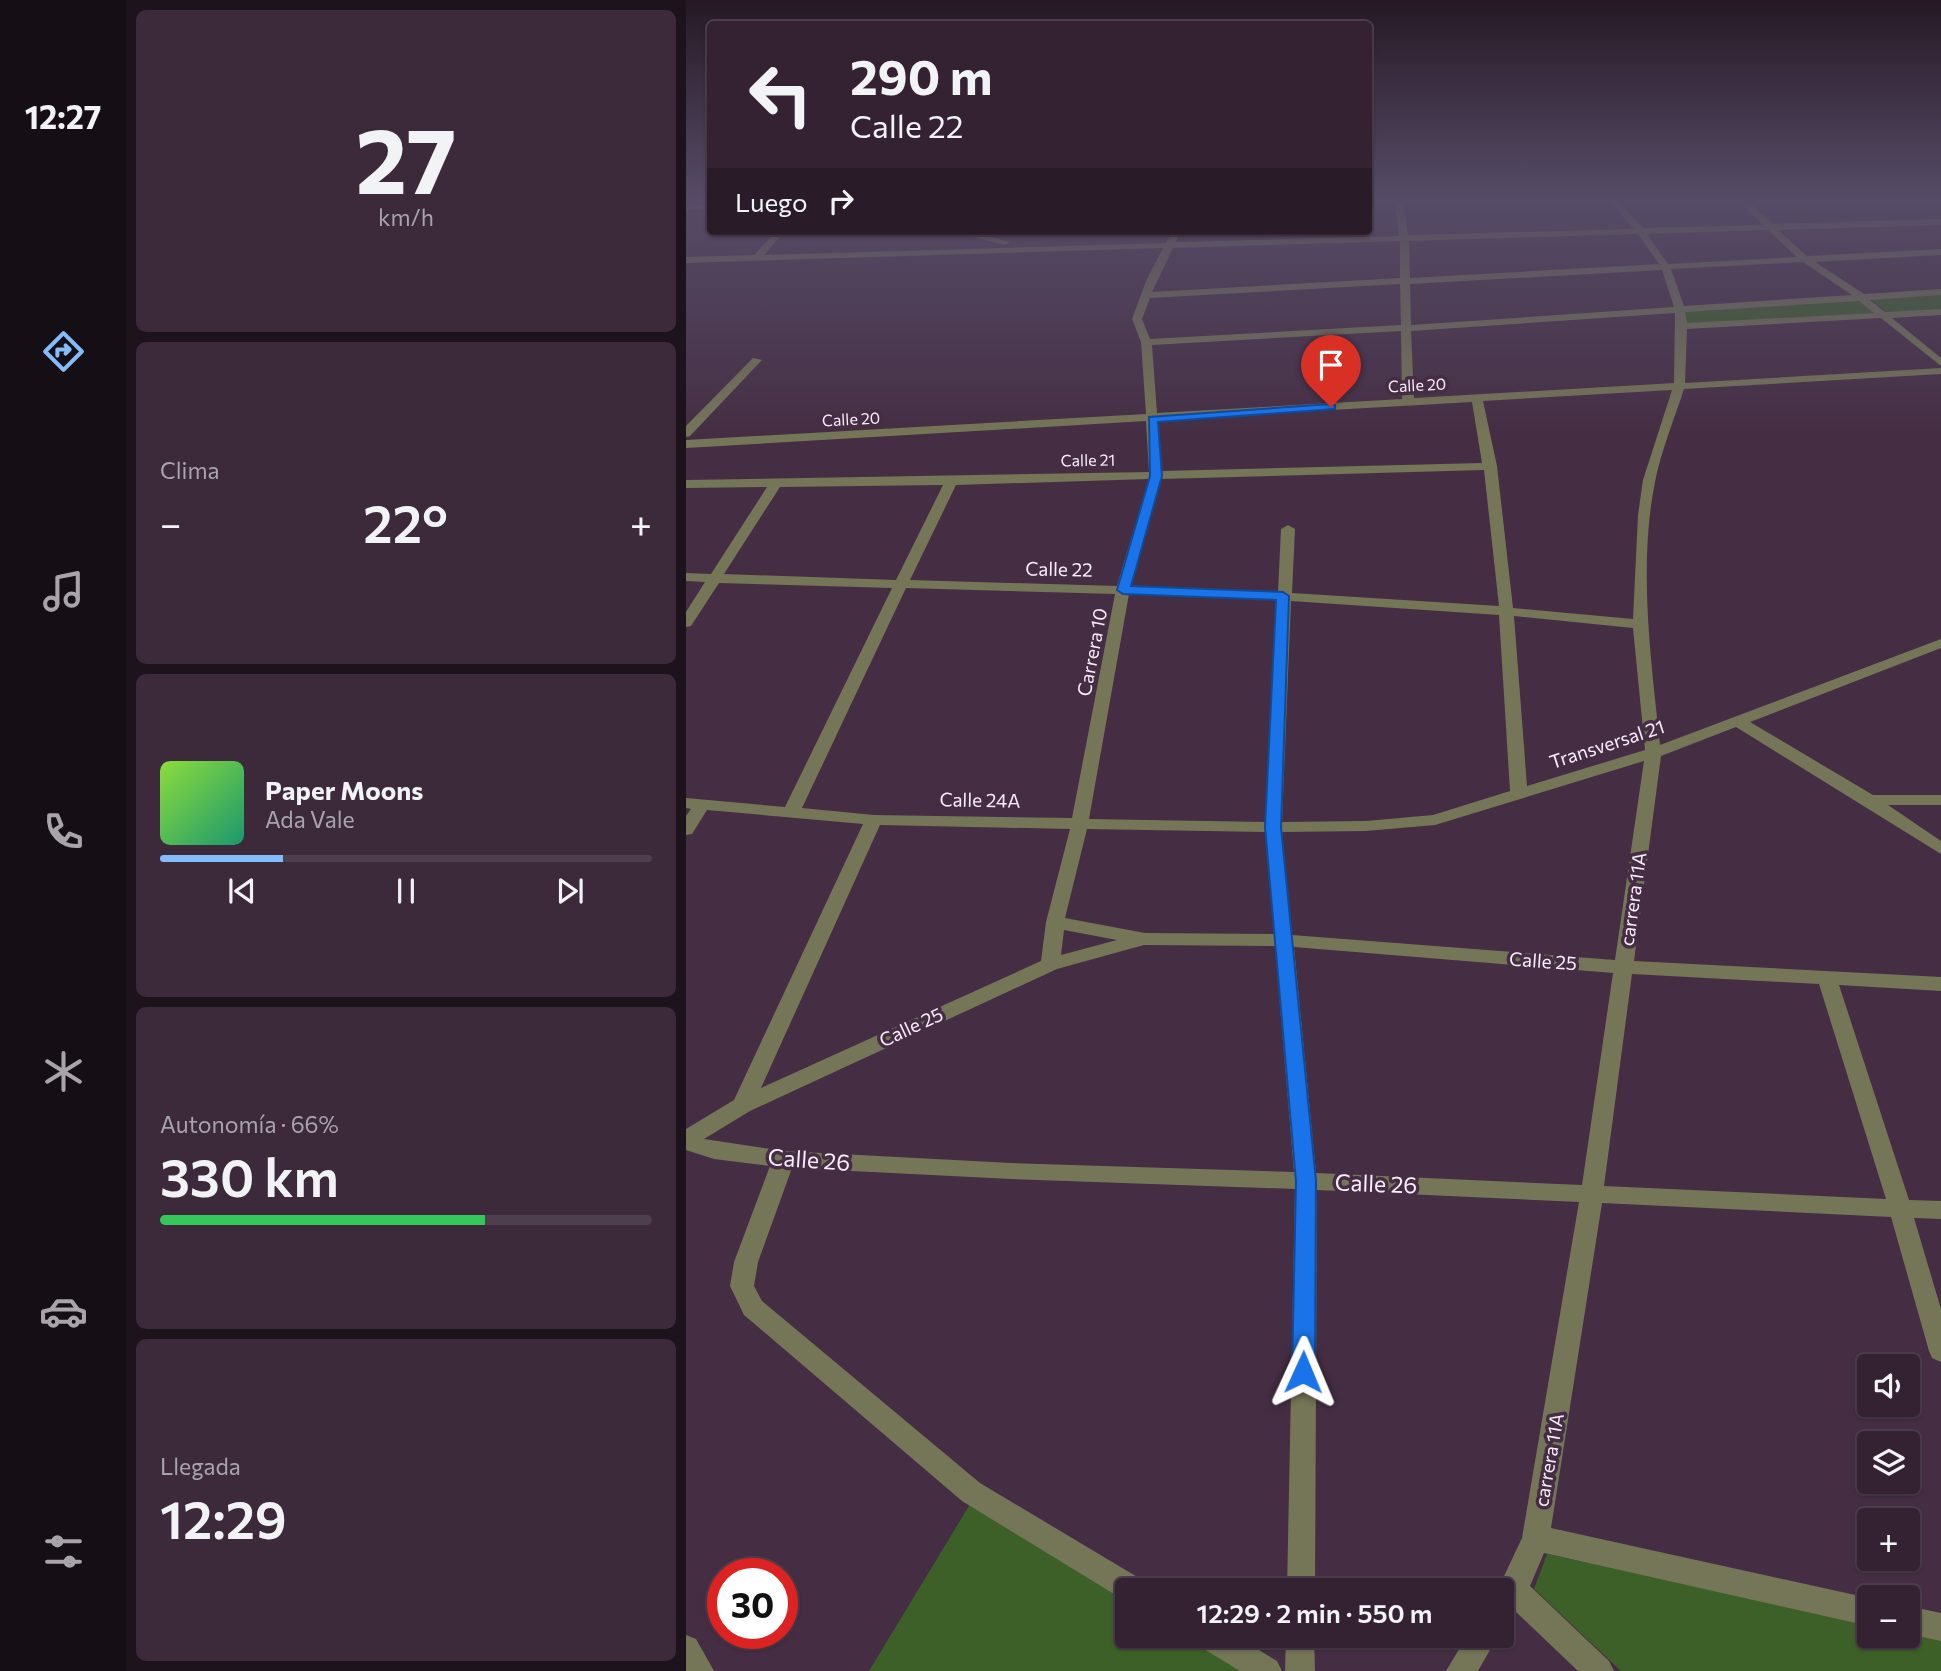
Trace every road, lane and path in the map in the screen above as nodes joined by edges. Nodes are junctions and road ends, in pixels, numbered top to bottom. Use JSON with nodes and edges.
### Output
{"nodes":[{"id":1,"x":1153,"y":279,"type":"edge"},
{"id":2,"x":1405,"y":279,"type":"joint"},
{"id":3,"x":1669,"y":279,"type":"edge"},
{"id":4,"x":1835,"y":279,"type":"edge"},
{"id":5,"x":1941,"y":292,"type":"edge"},
{"id":6,"x":1146,"y":295,"type":"junction"},
{"id":7,"x":1861,"y":296,"type":"junction"},
{"id":8,"x":1941,"y":312,"type":"edge"},
{"id":9,"x":1884,"y":315,"type":"junction"},
{"id":10,"x":1681,"y":318,"type":"junction"},
{"id":11,"x":1408,"y":328,"type":"junction"},
{"id":12,"x":1146,"y":342,"type":"junction"},
{"id":13,"x":757,"y":360,"type":"dead end"},
{"id":14,"x":1941,"y":363,"type":"edge"},
{"id":15,"x":1941,"y":372,"type":"edge"},
{"id":16,"x":1679,"y":387,"type":"junction"},
{"id":17,"x":1477,"y":398,"type":"junction"},
{"id":18,"x":1408,"y":401,"type":"junction"},
{"id":19,"x":1153,"y":419,"type":"junction"},
{"id":20,"x":686,"y":433,"type":"edge"},
{"id":21,"x":686,"y":444,"type":"edge"},
{"id":22,"x":1491,"y":466,"type":"junction"},
{"id":23,"x":1156,"y":476,"type":"junction"},
{"id":24,"x":951,"y":481,"type":"junction"},
{"id":25,"x":686,"y":484,"type":"edge"},
{"id":26,"x":776,"y":484,"type":"junction"},
{"id":27,"x":1288,"y":529,"type":"dead end"},
{"id":28,"x":686,"y":577,"type":"edge"},
{"id":29,"x":717,"y":578,"type":"junction"},
{"id":30,"x":898,"y":586,"type":"junction"},
{"id":31,"x":1123,"y":590,"type":"junction"},
{"id":32,"x":1283,"y":596,"type":"junction"},
{"id":33,"x":1507,"y":610,"type":"junction"},
{"id":34,"x":686,"y":624,"type":"edge"},
{"id":35,"x":1640,"y":624,"type":"junction"},
{"id":36,"x":1941,"y":643,"type":"edge"},
{"id":37,"x":1736,"y":720,"type":"junction"},
{"id":38,"x":1653,"y":753,"type":"junction"},
{"id":39,"x":1519,"y":793,"type":"junction"},
{"id":40,"x":1869,"y":800,"type":"junction"},
{"id":41,"x":1941,"y":800,"type":"edge"},
{"id":42,"x":694,"y":804,"type":"edge"},
{"id":43,"x":791,"y":813,"type":"junction"},
{"id":44,"x":874,"y":820,"type":"junction"},
{"id":45,"x":1080,"y":823,"type":"junction"},
{"id":46,"x":1273,"y":827,"type":"junction"},
{"id":47,"x":686,"y":830,"type":"edge"},
{"id":48,"x":1941,"y":849,"type":"edge"},
{"id":49,"x":1055,"y":922,"type":"junction"},
{"id":50,"x":1145,"y":939,"type":"junction"},
{"id":51,"x":1283,"y":940,"type":"junction"},
{"id":52,"x":1050,"y":964,"type":"junction"},
{"id":53,"x":1623,"y":967,"type":"junction"},
{"id":54,"x":1828,"y":980,"type":"junction"},
{"id":55,"x":1941,"y":984,"type":"edge"},
{"id":56,"x":742,"y":1105,"type":"junction"},
{"id":57,"x":686,"y":1141,"type":"edge"},
{"id":58,"x":783,"y":1159,"type":"junction"},
{"id":59,"x":1306,"y":1181,"type":"junction"},
{"id":60,"x":1592,"y":1193,"type":"junction"},
{"id":61,"x":1900,"y":1209,"type":"junction"},
{"id":62,"x":1941,"y":1210,"type":"edge"},
{"id":63,"x":1941,"y":1351,"type":"edge"},
{"id":64,"x":1536,"y":1538,"type":"junction"},
{"id":65,"x":1301,"y":1578,"type":"edge"},
{"id":66,"x":1115,"y":1579,"type":"edge"},
{"id":67,"x":1514,"y":1587,"type":"edge"},
{"id":68,"x":1514,"y":1605,"type":"edge"},
{"id":69,"x":1857,"y":1609,"type":"edge"},
{"id":70,"x":1920,"y":1623,"type":"edge"},
{"id":71,"x":1941,"y":1628,"type":"edge"},
{"id":72,"x":1229,"y":1648,"type":"edge"},
{"id":73,"x":1300,"y":1648,"type":"edge"},
{"id":74,"x":1476,"y":1648,"type":"edge"},
{"id":75,"x":686,"y":1649,"type":"edge"},
{"id":76,"x":699,"y":1671,"type":"edge"},
{"id":77,"x":1267,"y":1671,"type":"edge"},
{"id":78,"x":1300,"y":1671,"type":"edge"},
{"id":79,"x":1461,"y":1671,"type":"edge"},
{"id":80,"x":1599,"y":1671,"type":"edge"}],
"edges":[{"from":1,"to":6,"type":"street","name":"Carrera 10"},
{"from":2,"to":6,"type":"street"},
{"from":2,"to":11,"type":"street"},
{"from":3,"to":10,"type":"street","name":"carrera 11A"},
{"from":4,"to":7,"type":"street"},
{"from":5,"to":7,"type":"street"},
{"from":6,"to":12,"type":"street","name":"Carrera 10"},
{"from":7,"to":9,"type":"street"},
{"from":7,"to":10,"type":"street"},
{"from":8,"to":9,"type":"street"},
{"from":9,"to":10,"type":"street"},
{"from":9,"to":14,"type":"street"},
{"from":10,"to":11,"type":"street"},
{"from":10,"to":16,"type":"street","name":"carrera 11A"},
{"from":11,"to":12,"type":"street"},
{"from":11,"to":18,"type":"street"},
{"from":12,"to":19,"type":"street","name":"Carrera 10"},
{"from":13,"to":20,"type":"street"},
{"from":15,"to":16,"type":"street","name":"Calle 20"},
{"from":16,"to":17,"type":"street","name":"Calle 20"},
{"from":16,"to":35,"type":"street","name":"carrera 11A"},
{"from":17,"to":18,"type":"street","name":"Calle 20"},
{"from":17,"to":22,"type":"street"},
{"from":18,"to":19,"type":"street","name":"Calle 20"},
{"from":19,"to":21,"type":"street","name":"Calle 20"},
{"from":19,"to":23,"type":"street","name":"Carrera 10"},
{"from":22,"to":23,"type":"street","name":"Calle 21"},
{"from":22,"to":33,"type":"street"},
{"from":23,"to":24,"type":"street","name":"Calle 21"},
{"from":23,"to":31,"type":"street","name":"Carrera 10"},
{"from":24,"to":26,"type":"street","name":"Calle 21"},
{"from":24,"to":30,"type":"street"},
{"from":25,"to":26,"type":"street","name":"Calle 21"},
{"from":26,"to":29,"type":"street"},
{"from":27,"to":32,"type":"street"},
{"from":28,"to":29,"type":"street","name":"Calle 22"},
{"from":29,"to":30,"type":"street","name":"Calle 22"},
{"from":29,"to":34,"type":"street"},
{"from":30,"to":31,"type":"street","name":"Calle 22"},
{"from":30,"to":43,"type":"street"},
{"from":31,"to":32,"type":"street","name":"Calle 22"},
{"from":31,"to":45,"type":"street","name":"Carrera 10"},
{"from":32,"to":33,"type":"street","name":"Calle 22"},
{"from":32,"to":46,"type":"street"},
{"from":33,"to":35,"type":"street","name":"Calle 22"},
{"from":33,"to":39,"type":"street"},
{"from":35,"to":38,"type":"street","name":"carrera 11A"},
{"from":36,"to":37,"type":"street","name":"Transversal 21"},
{"from":37,"to":38,"type":"street","name":"Transversal 21"},
{"from":37,"to":40,"type":"street"},
{"from":38,"to":39,"type":"street","name":"Transversal 21"},
{"from":38,"to":53,"type":"street","name":"carrera 11A"},
{"from":39,"to":46,"type":"street","name":"Transversal 21"},
{"from":40,"to":41,"type":"street"},
{"from":40,"to":48,"type":"street"},
{"from":42,"to":43,"type":"street","name":"Calle 24A"},
{"from":42,"to":47,"type":"street"},
{"from":43,"to":44,"type":"street","name":"Calle 24A"},
{"from":44,"to":45,"type":"street","name":"Calle 24A"},
{"from":44,"to":56,"type":"street"},
{"from":45,"to":46,"type":"street","name":"Calle 24A"},
{"from":45,"to":49,"type":"street","name":"Carrera 10"},
{"from":46,"to":51,"type":"street"},
{"from":49,"to":50,"type":"street","name":"Calle 25"},
{"from":49,"to":52,"type":"street","name":"Carrera 10"},
{"from":50,"to":51,"type":"street","name":"Calle 25"},
{"from":50,"to":52,"type":"street","name":"Calle 25"},
{"from":51,"to":53,"type":"street","name":"Calle 25"},
{"from":51,"to":59,"type":"street"},
{"from":52,"to":56,"type":"street","name":"Calle 25"},
{"from":53,"to":54,"type":"street","name":"Calle 25"},
{"from":53,"to":60,"type":"street","name":"carrera 11A"},
{"from":54,"to":55,"type":"street","name":"Calle 25"},
{"from":54,"to":61,"type":"street"},
{"from":56,"to":57,"type":"street","name":"Calle 25"},
{"from":57,"to":58,"type":"street","name":"Calle 26"},
{"from":58,"to":59,"type":"street","name":"Calle 26"},
{"from":58,"to":66,"type":"street"},
{"from":59,"to":60,"type":"street","name":"Calle 26"},
{"from":59,"to":65,"type":"street"},
{"from":60,"to":61,"type":"street","name":"Calle 26"},
{"from":60,"to":64,"type":"street","name":"carrera 11A"},
{"from":61,"to":62,"type":"street","name":"Calle 26"},
{"from":61,"to":63,"type":"street"},
{"from":64,"to":67,"type":"street","name":"carrera 11A"},
{"from":64,"to":69,"type":"street"},
{"from":68,"to":80,"type":"street"},
{"from":70,"to":71,"type":"street"},
{"from":72,"to":77,"type":"street"},
{"from":73,"to":78,"type":"street"},
{"from":74,"to":79,"type":"street"},
{"from":75,"to":76,"type":"street"}]}
